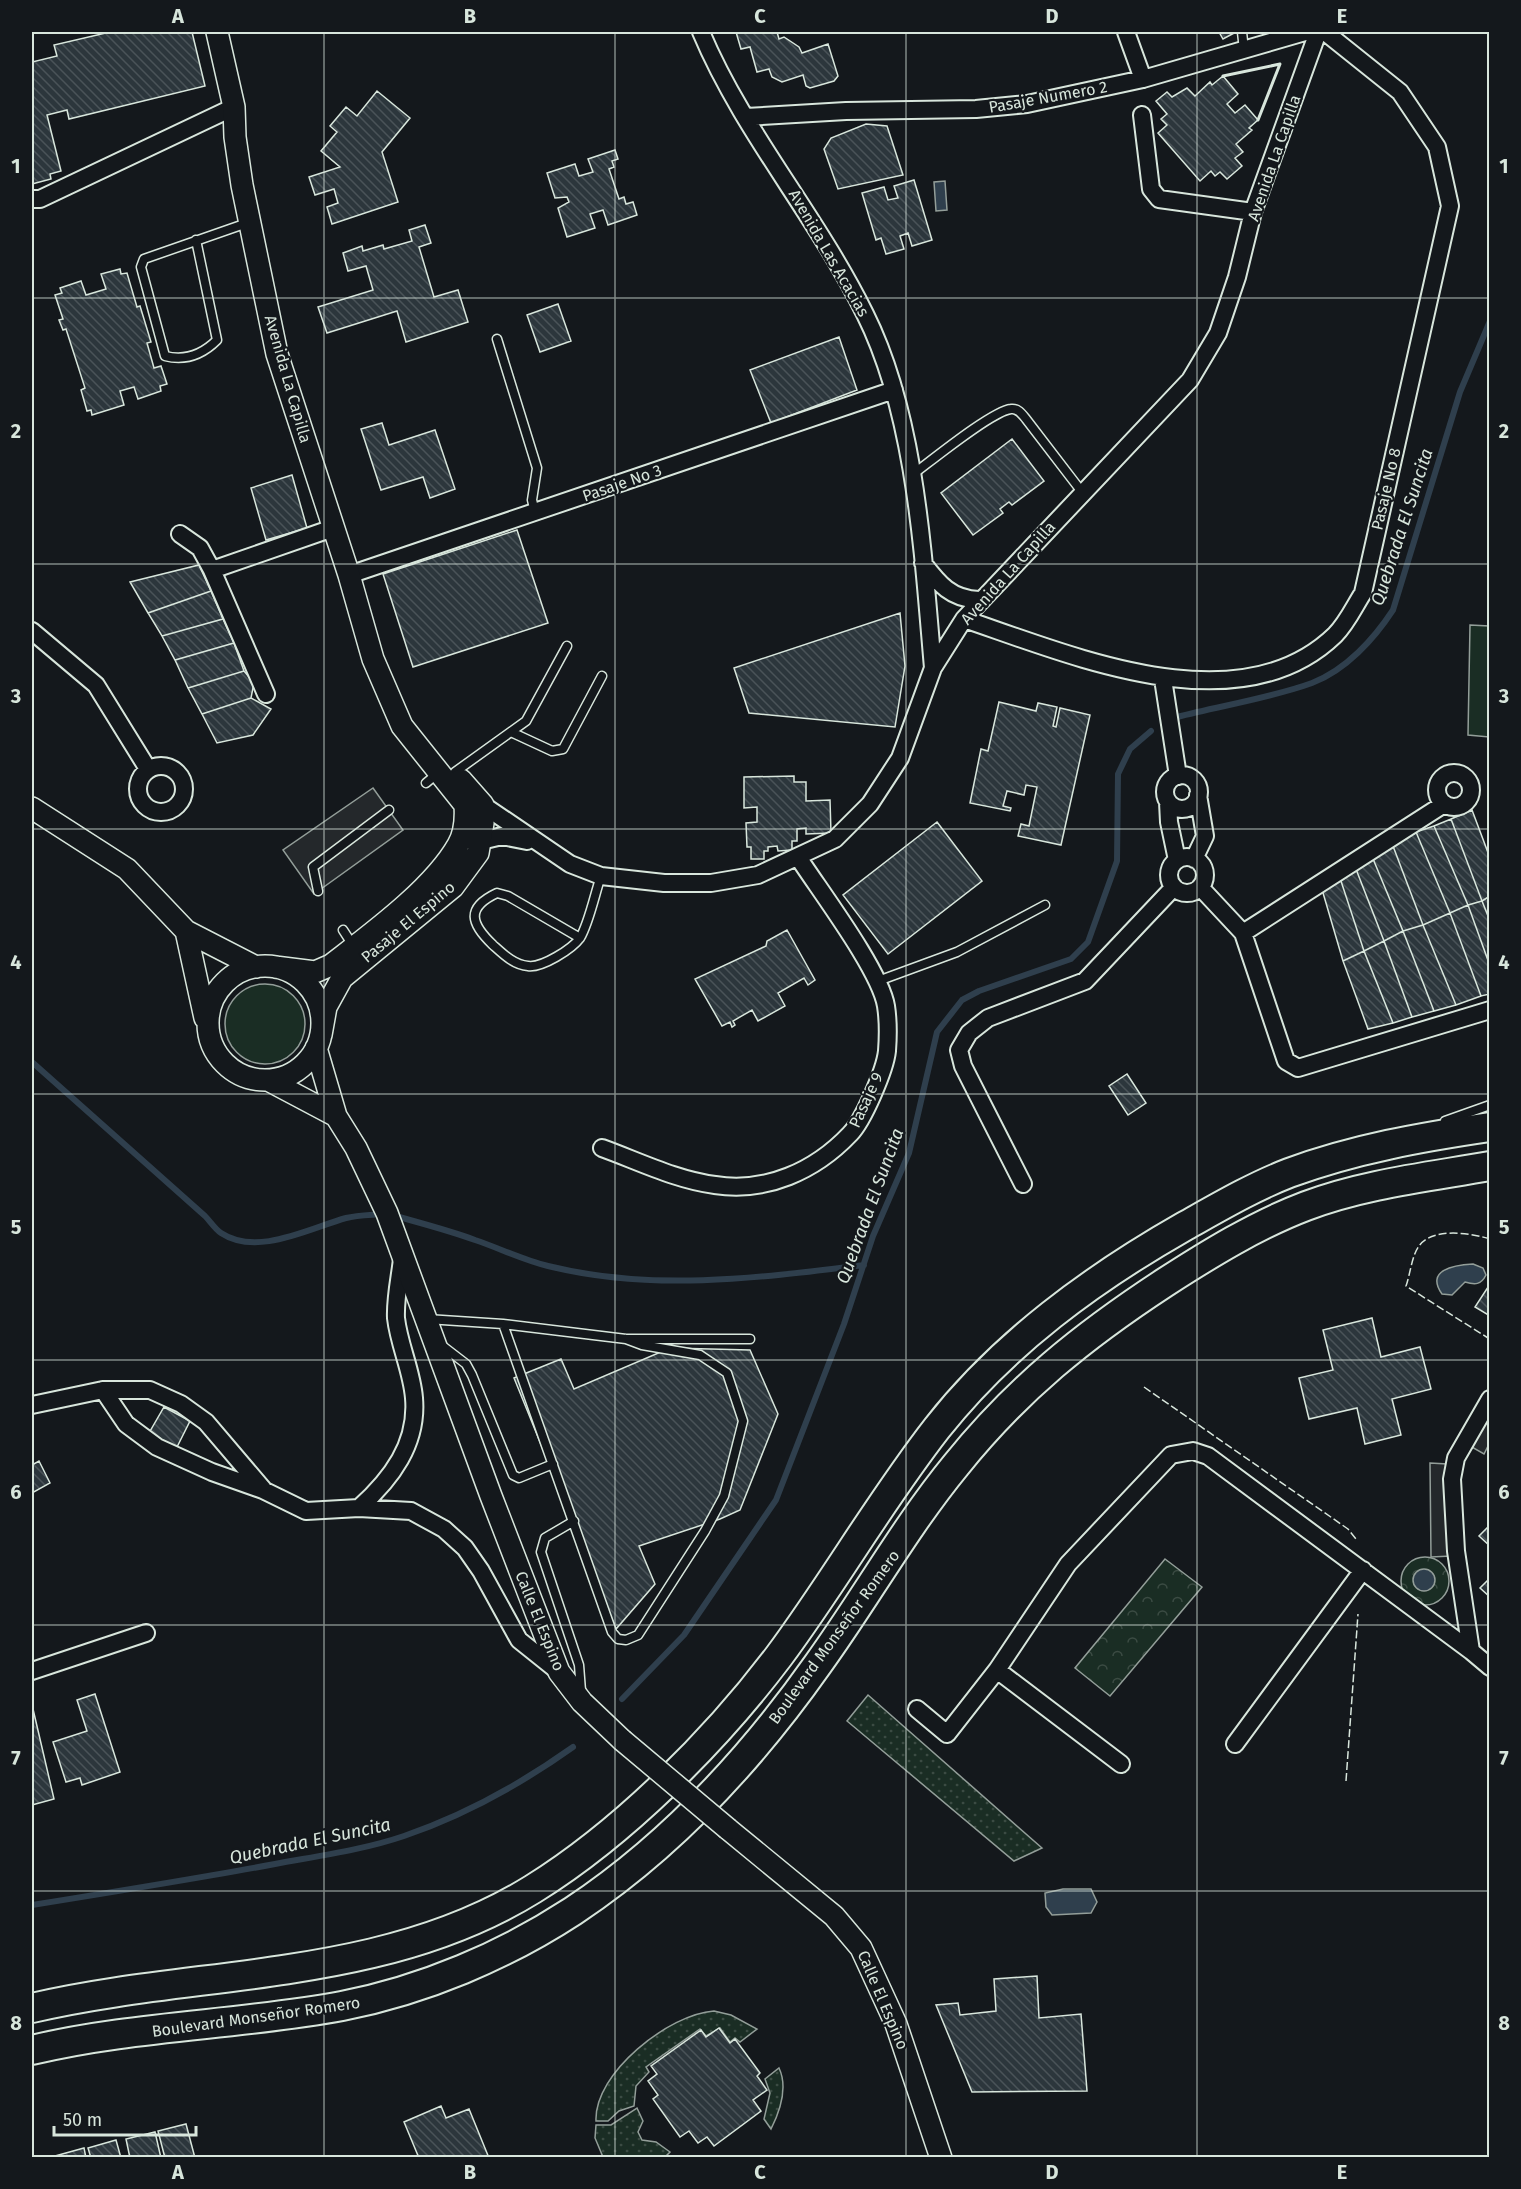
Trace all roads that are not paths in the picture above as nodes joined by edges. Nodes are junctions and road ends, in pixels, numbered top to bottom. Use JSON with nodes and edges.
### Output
{"nodes":[{"id":1,"x":217,"y":32,"type":"edge"},
{"id":2,"x":701,"y":32,"type":"edge"},
{"id":3,"x":1126,"y":32,"type":"edge"},
{"id":4,"x":1242,"y":32,"type":"edge"},
{"id":5,"x":1305,"y":32,"type":"edge"},
{"id":6,"x":1318,"y":32,"type":"edge"},
{"id":7,"x":1325,"y":32,"type":"edge"},
{"id":8,"x":1244,"y":50,"type":"junction"},
{"id":9,"x":1143,"y":79,"type":"junction"},
{"id":10,"x":234,"y":107,"type":"junction"},
{"id":11,"x":1142,"y":115,"type":"dead end"},
{"id":12,"x":746,"y":117,"type":"junction"},
{"id":13,"x":32,"y":199,"type":"edge"},
{"id":14,"x":1253,"y":212,"type":"junction"},
{"id":15,"x":250,"y":222,"type":"junction"},
{"id":16,"x":196,"y":240,"type":"junction"},
{"id":17,"x":496,"y":339,"type":"dead end"},
{"id":18,"x":894,"y":390,"type":"junction"},
{"id":19,"x":910,"y":476,"type":"junction"},
{"id":20,"x":1082,"y":492,"type":"junction"},
{"id":21,"x":535,"y":512,"type":"junction"},
{"id":22,"x":333,"y":528,"type":"junction"},
{"id":23,"x":180,"y":534,"type":"dead end"},
{"id":24,"x":923,"y":562,"type":"junction"},
{"id":25,"x":212,"y":570,"type":"junction"},
{"id":26,"x":349,"y":575,"type":"junction"},
{"id":27,"x":979,"y":600,"type":"junction"},
{"id":28,"x":964,"y":619,"type":"junction"},
{"id":29,"x":32,"y":631,"type":"edge"},
{"id":30,"x":567,"y":646,"type":"dead end"},
{"id":31,"x":933,"y":668,"type":"junction"},
{"id":32,"x":602,"y":676,"type":"dead end"},
{"id":33,"x":1163,"y":679,"type":"junction"},
{"id":34,"x":266,"y":694,"type":"dead end"},
{"id":35,"x":511,"y":732,"type":"junction"},
{"id":36,"x":148,"y":769,"type":"dead end"},
{"id":37,"x":440,"y":776,"type":"junction"},
{"id":38,"x":1178,"y":776,"type":"junction"},
{"id":39,"x":1198,"y":795,"type":"junction"},
{"id":40,"x":1168,"y":802,"type":"junction"},
{"id":41,"x":1444,"y":804,"type":"dead end"},
{"id":42,"x":483,"y":805,"type":"junction"},
{"id":43,"x":32,"y":808,"type":"edge"},
{"id":44,"x":389,"y":810,"type":"dead end"},
{"id":45,"x":472,"y":838,"type":"junction"},
{"id":46,"x":536,"y":844,"type":"junction"},
{"id":47,"x":798,"y":857,"type":"junction"},
{"id":48,"x":1186,"y":859,"type":"junction"},
{"id":49,"x":601,"y":876,"type":"junction"},
{"id":50,"x":1174,"y":887,"type":"junction"},
{"id":51,"x":1200,"y":887,"type":"junction"},
{"id":52,"x":318,"y":891,"type":"dead end"},
{"id":53,"x":1046,"y":905,"type":"dead end"},
{"id":54,"x":186,"y":931,"type":"junction"},
{"id":55,"x":1243,"y":933,"type":"junction"},
{"id":56,"x":580,"y":938,"type":"junction"},
{"id":57,"x":265,"y":967,"type":"junction"},
{"id":58,"x":878,"y":981,"type":"junction"},
{"id":59,"x":1490,"y":1010,"type":"edge"},
{"id":60,"x":207,"y":1025,"type":"junction"},
{"id":61,"x":319,"y":1041,"type":"junction"},
{"id":62,"x":268,"y":1080,"type":"junction"},
{"id":63,"x":1490,"y":1105,"type":"edge"},
{"id":64,"x":336,"y":1116,"type":"junction"},
{"id":65,"x":1490,"y":1127,"type":"edge"},
{"id":66,"x":602,"y":1148,"type":"dead end"},
{"id":67,"x":1364,"y":1150,"type":"junction"},
{"id":68,"x":1490,"y":1166,"type":"edge"},
{"id":69,"x":1023,"y":1184,"type":"dead end"},
{"id":70,"x":402,"y":1258,"type":"junction"},
{"id":71,"x":426,"y":1319,"type":"junction"},
{"id":72,"x":503,"y":1324,"type":"junction"},
{"id":73,"x":626,"y":1339,"type":"junction"},
{"id":74,"x":750,"y":1339,"type":"dead end"},
{"id":75,"x":435,"y":1342,"type":"junction"},
{"id":76,"x":103,"y":1390,"type":"junction"},
{"id":77,"x":1490,"y":1399,"type":"edge"},
{"id":78,"x":32,"y":1405,"type":"edge"},
{"id":79,"x":554,"y":1464,"type":"junction"},
{"id":80,"x":263,"y":1490,"type":"junction"},
{"id":81,"x":359,"y":1508,"type":"junction"},
{"id":82,"x":574,"y":1521,"type":"junction"},
{"id":83,"x":1363,"y":1570,"type":"junction"},
{"id":84,"x":146,"y":1633,"type":"dead end"},
{"id":85,"x":1471,"y":1651,"type":"junction"},
{"id":86,"x":1490,"y":1667,"type":"edge"},
{"id":87,"x":998,"y":1670,"type":"junction"},
{"id":88,"x":32,"y":1671,"type":"edge"},
{"id":89,"x":559,"y":1672,"type":"junction"},
{"id":90,"x":582,"y":1702,"type":"junction"},
{"id":91,"x":917,"y":1709,"type":"dead end"},
{"id":92,"x":1235,"y":1744,"type":"dead end"},
{"id":93,"x":1121,"y":1764,"type":"dead end"},
{"id":94,"x":32,"y":2008,"type":"edge"},
{"id":95,"x":32,"y":2050,"type":"edge"},
{"id":96,"x":941,"y":2157,"type":"edge"}],
"edges":[{"from":1,"to":10,"type":"street","name":"Avenida La Capilla"},
{"from":2,"to":12,"type":"street","name":"Avenida Las Acacias"},
{"from":3,"to":9,"type":"street"},
{"from":4,"to":8,"type":"lane"},
{"from":5,"to":8,"type":"street","name":"Pasaje Numero 2"},
{"from":6,"to":14,"type":"street","name":"Avenida La Capilla"},
{"from":7,"to":33,"type":"street","name":"Pasaje No 8"},
{"from":8,"to":9,"type":"street","name":"Pasaje Numero 2"},
{"from":9,"to":12,"type":"street","name":"Pasaje Numero 2"},
{"from":10,"to":13,"type":"street"},
{"from":10,"to":15,"type":"street","name":"Avenida La Capilla"},
{"from":11,"to":14,"type":"street"},
{"from":12,"to":18,"type":"street","name":"Avenida Las Acacias"},
{"from":14,"to":20,"type":"street","name":"Avenida La Capilla"},
{"from":15,"to":16,"type":"lane"},
{"from":15,"to":22,"type":"street","name":"Avenida La Capilla"},
{"from":16,"to":16,"type":"lane"},
{"from":17,"to":21,"type":"lane"},
{"from":18,"to":19,"type":"street","name":"Avenida Las Acacias"},
{"from":18,"to":21,"type":"street","name":"Pasaje No 3"},
{"from":19,"to":20,"type":"lane"},
{"from":19,"to":24,"type":"street","name":"Avenida Las Acacias"},
{"from":20,"to":27,"type":"street","name":"Avenida La Capilla"},
{"from":21,"to":26,"type":"street","name":"Pasaje No 3"},
{"from":22,"to":25,"type":"street"},
{"from":22,"to":26,"type":"street","name":"Avenida La Capilla"},
{"from":23,"to":25,"type":"street"},
{"from":24,"to":27,"type":"street","name":"Avenida Las Acacias"},
{"from":24,"to":31,"type":"street","name":"Avenida Las Acacias"},
{"from":25,"to":34,"type":"street"},
{"from":26,"to":37,"type":"street","name":"Avenida La Capilla"},
{"from":27,"to":28,"type":"street","name":"Avenida La Capilla"},
{"from":28,"to":31,"type":"street","name":"Avenida La Capilla"},
{"from":28,"to":33,"type":"street","name":"Pasaje No 8"},
{"from":29,"to":36,"type":"street"},
{"from":30,"to":35,"type":"lane"},
{"from":31,"to":47,"type":"street","name":"Avenida La Capilla"},
{"from":32,"to":35,"type":"lane"},
{"from":33,"to":38,"type":"street"},
{"from":35,"to":37,"type":"lane"},
{"from":37,"to":42,"type":"street","name":"Avenida La Capilla"},
{"from":37,"to":45,"type":"street","name":"Avenida La Capilla"},
{"from":38,"to":39,"type":"street"},
{"from":38,"to":40,"type":"street"},
{"from":39,"to":40,"type":"street"},
{"from":39,"to":48,"type":"street"},
{"from":40,"to":48,"type":"street"},
{"from":41,"to":55,"type":"street"},
{"from":42,"to":45,"type":"street","name":"Pasaje El Espino"},
{"from":42,"to":46,"type":"street","name":"Avenida La Capilla"},
{"from":43,"to":54,"type":"street"},
{"from":44,"to":52,"type":"lane"},
{"from":45,"to":46,"type":"street","name":"Avenida La Capilla"},
{"from":45,"to":57,"type":"street","name":"Pasaje El Espino"},
{"from":45,"to":61,"type":"street","name":"Pasaje El Espino"},
{"from":46,"to":49,"type":"street","name":"Avenida La Capilla"},
{"from":47,"to":49,"type":"street","name":"Avenida La Capilla"},
{"from":47,"to":58,"type":"street","name":"Pasaje 9"},
{"from":48,"to":50,"type":"street"},
{"from":48,"to":51,"type":"street"},
{"from":49,"to":56,"type":"lane"},
{"from":50,"to":51,"type":"street"},
{"from":50,"to":69,"type":"street"},
{"from":51,"to":55,"type":"street"},
{"from":53,"to":58,"type":"lane"},
{"from":54,"to":57,"type":"street"},
{"from":54,"to":60,"type":"street"},
{"from":55,"to":59,"type":"street"},
{"from":56,"to":56,"type":"lane"},
{"from":57,"to":60,"type":"street"},
{"from":57,"to":61,"type":"street"},
{"from":58,"to":66,"type":"street","name":"Pasaje 9"},
{"from":60,"to":62,"type":"street"},
{"from":61,"to":62,"type":"street"},
{"from":61,"to":64,"type":"street","name":"Calle El Espino"},
{"from":62,"to":64,"type":"street"},
{"from":63,"to":67,"type":"lane"},
{"from":64,"to":70,"type":"street","name":"Calle El Espino"},
{"from":65,"to":67,"type":"highway","name":"Boulevard Monseñor Romero"},
{"from":67,"to":94,"type":"highway","name":"Boulevard Monseñor Romero"},
{"from":68,"to":95,"type":"highway","name":"Boulevard Monseñor Romero"},
{"from":70,"to":71,"type":"street","name":"Calle El Espino"},
{"from":70,"to":81,"type":"street"},
{"from":71,"to":72,"type":"lane"},
{"from":71,"to":75,"type":"street","name":"Calle El Espino"},
{"from":72,"to":73,"type":"lane"},
{"from":72,"to":79,"type":"lane"},
{"from":73,"to":74,"type":"lane"},
{"from":73,"to":82,"type":"lane"},
{"from":75,"to":79,"type":"lane"},
{"from":75,"to":89,"type":"street","name":"Calle El Espino"},
{"from":76,"to":78,"type":"street"},
{"from":76,"to":80,"type":"street"},
{"from":76,"to":80,"type":"street"},
{"from":77,"to":85,"type":"street"},
{"from":79,"to":82,"type":"lane"},
{"from":80,"to":81,"type":"street"},
{"from":81,"to":89,"type":"street"},
{"from":82,"to":90,"type":"lane"},
{"from":83,"to":85,"type":"street"},
{"from":83,"to":87,"type":"street"},
{"from":83,"to":92,"type":"street"},
{"from":84,"to":88,"type":"street"},
{"from":85,"to":86,"type":"street"},
{"from":87,"to":91,"type":"street"},
{"from":87,"to":93,"type":"street"},
{"from":89,"to":90,"type":"street","name":"Calle El Espino"},
{"from":90,"to":96,"type":"street","name":"Calle El Espino","bridge":true}]}
